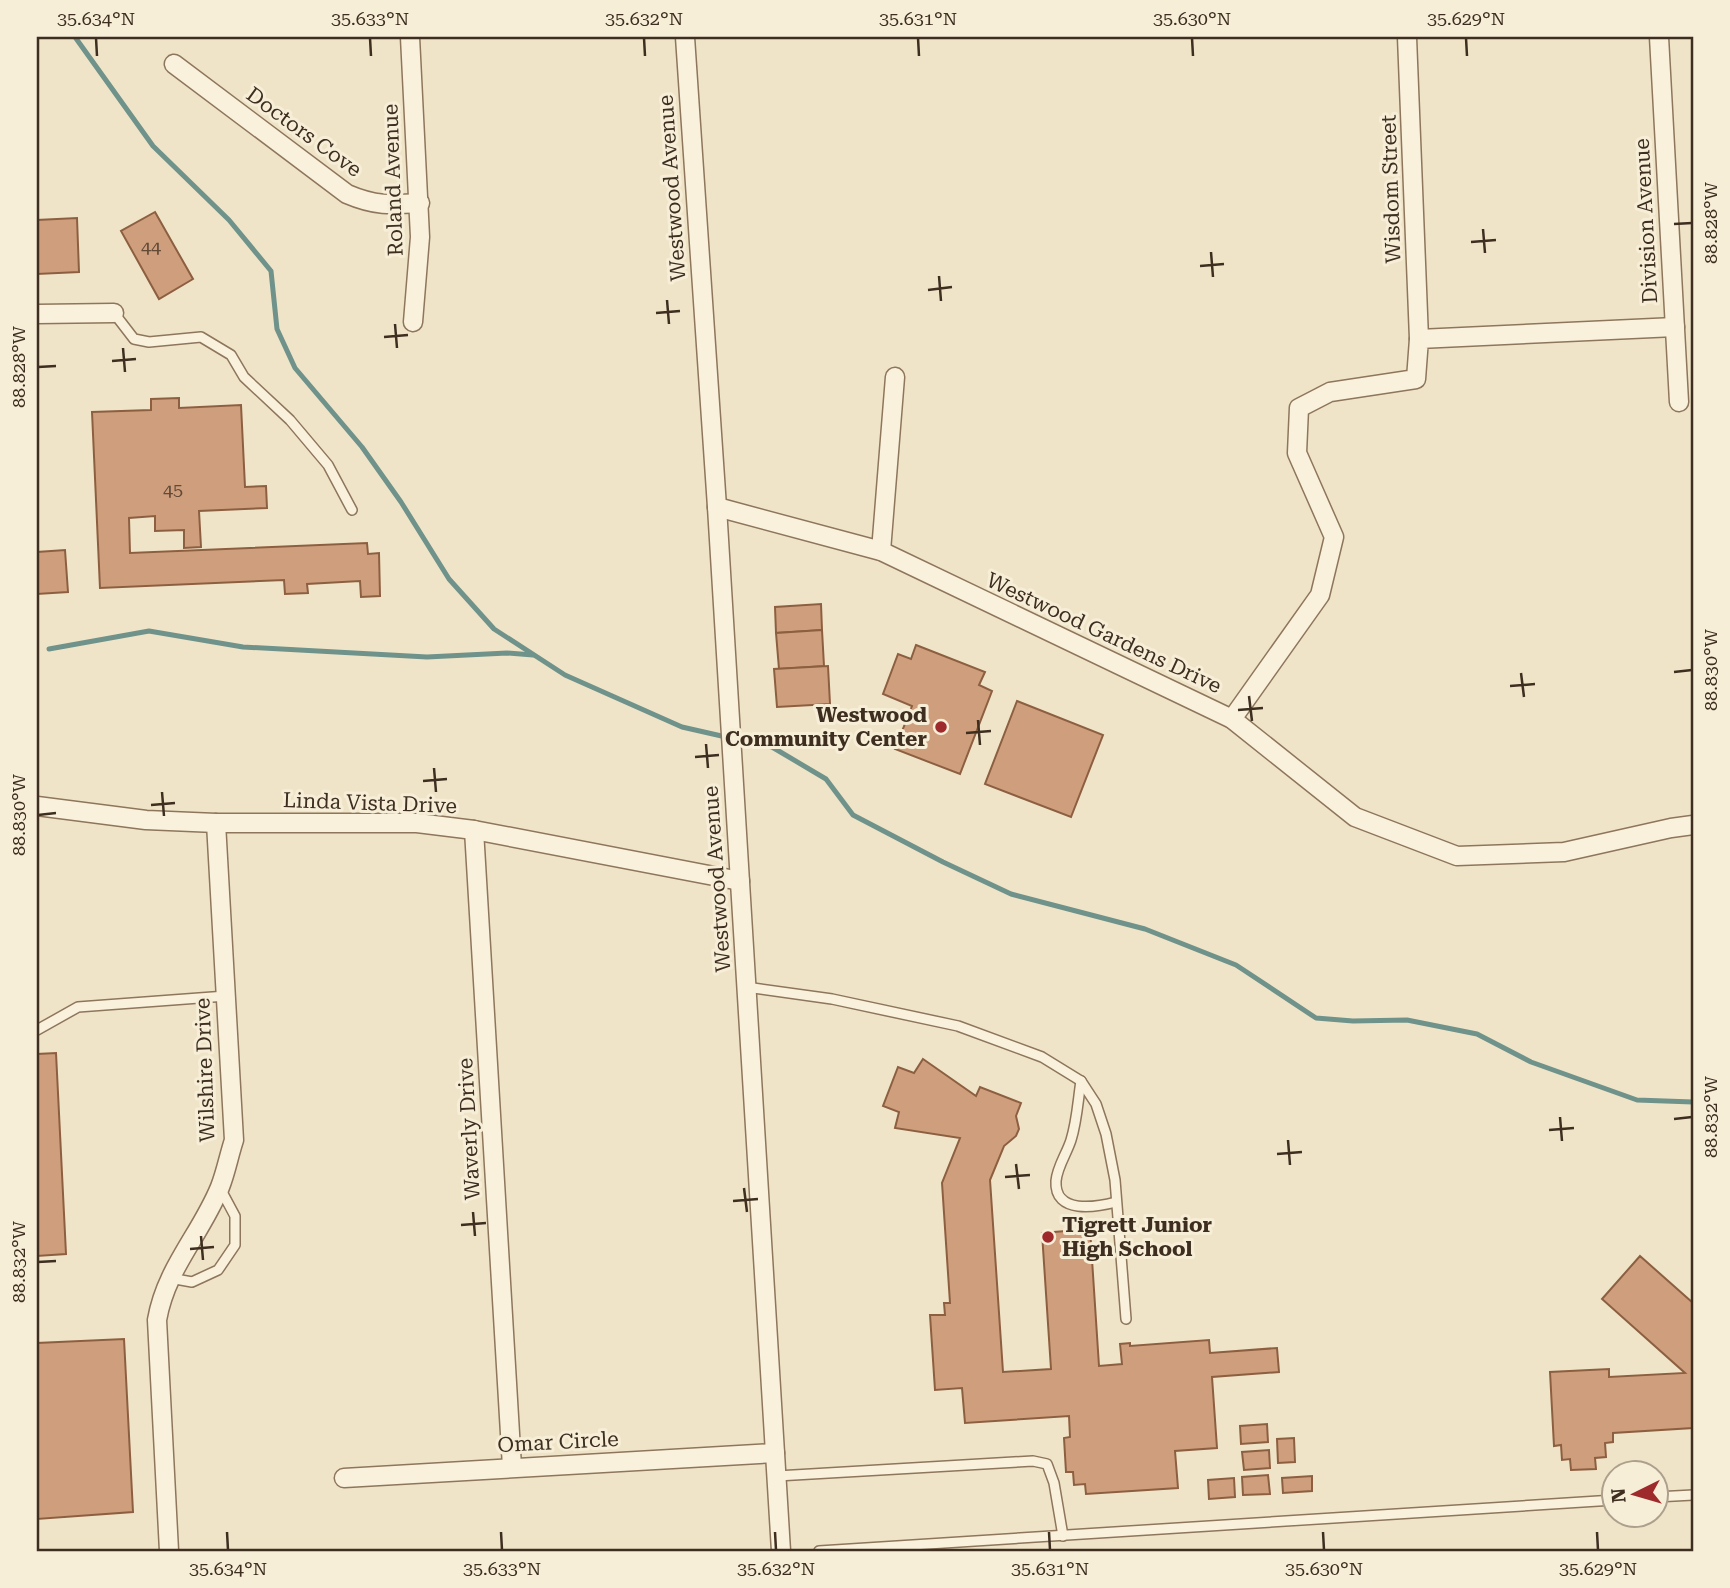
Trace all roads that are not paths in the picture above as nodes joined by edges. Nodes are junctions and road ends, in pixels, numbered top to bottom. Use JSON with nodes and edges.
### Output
{"nodes":[{"id":1,"x":410,"y":37,"type":"edge"},
{"id":2,"x":685,"y":37,"type":"edge"},
{"id":3,"x":1407,"y":37,"type":"edge"},
{"id":4,"x":1659,"y":37,"type":"edge"},
{"id":5,"x":174,"y":64,"type":"dead end"},
{"id":6,"x":420,"y":203,"type":"junction"},
{"id":7,"x":114,"y":313,"type":"joint"},
{"id":8,"x":37,"y":314,"type":"edge"},
{"id":9,"x":412,"y":322,"type":"dead end"},
{"id":10,"x":1675,"y":327,"type":"junction"},
{"id":11,"x":1419,"y":339,"type":"junction"},
{"id":12,"x":895,"y":377,"type":"dead end"},
{"id":13,"x":1679,"y":402,"type":"dead end"},
{"id":14,"x":717,"y":508,"type":"junction"},
{"id":15,"x":352,"y":510,"type":"dead end"},
{"id":16,"x":881,"y":551,"type":"junction"},
{"id":17,"x":1232,"y":719,"type":"junction"},
{"id":18,"x":37,"y":806,"type":"edge"},
{"id":19,"x":216,"y":823,"type":"junction"},
{"id":20,"x":1693,"y":825,"type":"edge"},
{"id":21,"x":474,"y":830,"type":"junction"},
{"id":22,"x":740,"y":881,"type":"junction"},
{"id":23,"x":746,"y":987,"type":"junction"},
{"id":24,"x":226,"y":996,"type":"junction"},
{"id":25,"x":37,"y":1030,"type":"edge"},
{"id":26,"x":1081,"y":1080,"type":"junction"},
{"id":27,"x":220,"y":1187,"type":"junction"},
{"id":28,"x":1116,"y":1202,"type":"junction"},
{"id":29,"x":170,"y":1278,"type":"junction"},
{"id":30,"x":1126,"y":1319,"type":"dead end"},
{"id":31,"x":775,"y":1453,"type":"junction"},
{"id":32,"x":512,"y":1467,"type":"junction"},
{"id":33,"x":776,"y":1476,"type":"junction"},
{"id":34,"x":344,"y":1478,"type":"dead end"},
{"id":35,"x":1693,"y":1495,"type":"edge"},
{"id":36,"x":1670,"y":1496,"type":"edge"},
{"id":37,"x":1600,"y":1501,"type":"edge"},
{"id":38,"x":1063,"y":1535,"type":"junction"},
{"id":39,"x":169,"y":1551,"type":"edge"},
{"id":40,"x":781,"y":1551,"type":"edge"},
{"id":41,"x":819,"y":1551,"type":"edge"}],
"edges":[{"from":1,"to":6,"type":"street","name":"Roland Avenue"},
{"from":2,"to":14,"type":"street","name":"Westwood Avenue"},
{"from":3,"to":11,"type":"street","name":"Wisdom Street"},
{"from":4,"to":10,"type":"street","name":"Division Avenue"},
{"from":5,"to":6,"type":"street","name":"Doctors Cove"},
{"from":6,"to":9,"type":"street","name":"Roland Avenue"},
{"from":7,"to":8,"type":"street"},
{"from":7,"to":15,"type":"lane"},
{"from":10,"to":11,"type":"street"},
{"from":10,"to":13,"type":"street","name":"Division Avenue"},
{"from":11,"to":17,"type":"street","name":"Wisdom Street"},
{"from":12,"to":16,"type":"street"},
{"from":14,"to":16,"type":"street","name":"Westwood Gardens Drive"},
{"from":14,"to":22,"type":"street","name":"Westwood Avenue"},
{"from":16,"to":17,"type":"street","name":"Westwood Gardens Drive"},
{"from":17,"to":20,"type":"street","name":"Westwood Gardens Drive"},
{"from":18,"to":19,"type":"street","name":"Linda Vista Drive"},
{"from":19,"to":21,"type":"street","name":"Linda Vista Drive"},
{"from":19,"to":24,"type":"street","name":"Wilshire Drive"},
{"from":21,"to":22,"type":"street","name":"Linda Vista Drive"},
{"from":21,"to":32,"type":"street","name":"Waverly Drive"},
{"from":22,"to":23,"type":"street","name":"Westwood Avenue"},
{"from":23,"to":26,"type":"lane"},
{"from":23,"to":31,"type":"street","name":"Westwood Avenue"},
{"from":24,"to":25,"type":"lane"},
{"from":24,"to":27,"type":"street","name":"Wilshire Drive"},
{"from":26,"to":28,"type":"lane"},
{"from":26,"to":28,"type":"lane"},
{"from":27,"to":29,"type":"street","name":"Wilshire Drive"},
{"from":27,"to":29,"type":"lane"},
{"from":28,"to":30,"type":"lane"},
{"from":29,"to":39,"type":"street","name":"Wilshire Drive"},
{"from":31,"to":32,"type":"street","name":"Omar Circle"},
{"from":31,"to":33,"type":"street","name":"Westwood Avenue"},
{"from":32,"to":34,"type":"street","name":"Omar Circle"},
{"from":33,"to":38,"type":"lane"},
{"from":33,"to":40,"type":"street","name":"Westwood Avenue"},
{"from":35,"to":36,"type":"lane"},
{"from":37,"to":38,"type":"lane"},
{"from":38,"to":41,"type":"lane"}]}
